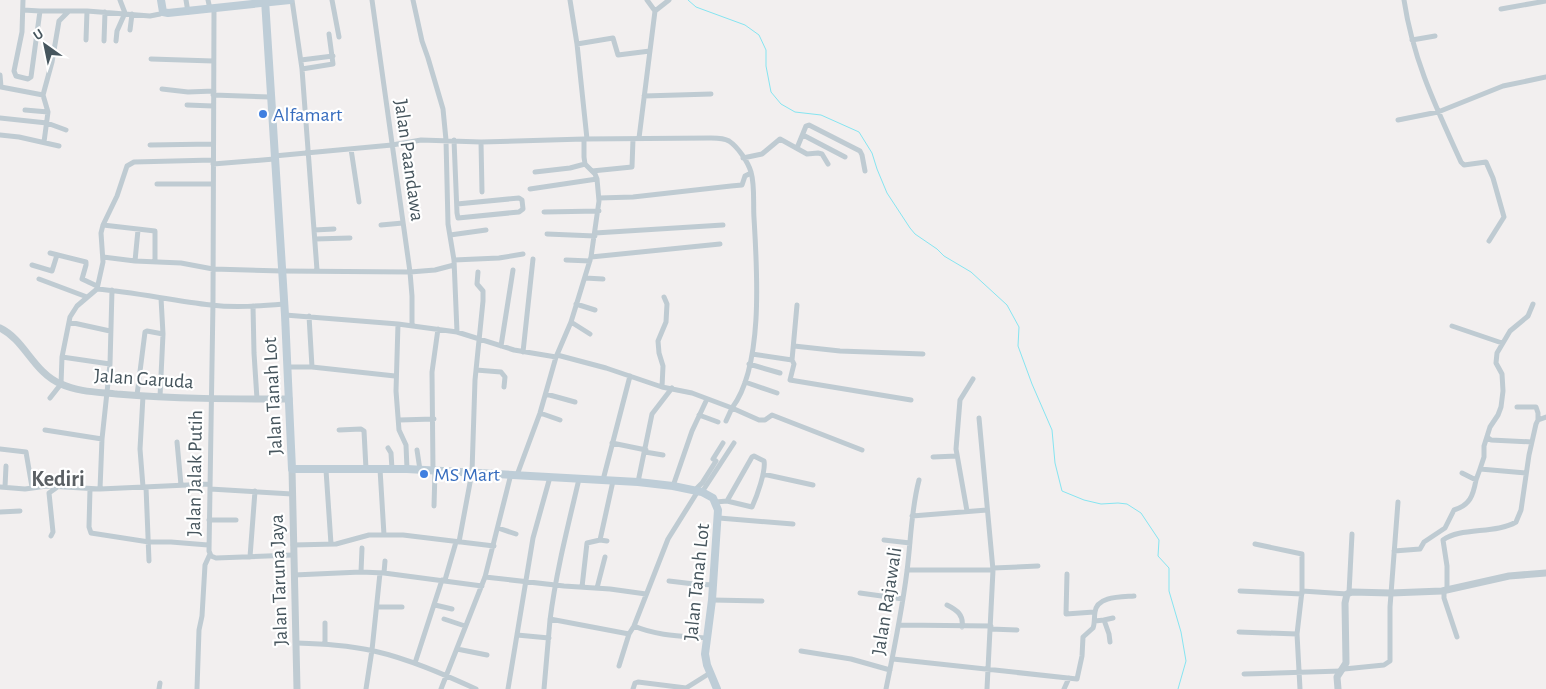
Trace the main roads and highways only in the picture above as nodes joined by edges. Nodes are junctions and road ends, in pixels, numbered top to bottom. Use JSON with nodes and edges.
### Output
{"nodes":[{"id":1,"x":161,"y":0,"type":"edge"},
{"id":2,"x":291,"y":0,"type":"edge"},
{"id":3,"x":265,"y":2,"type":"edge"},
{"id":4,"x":717,"y":689,"type":"edge"}],
"edges":[{"from":1,"to":3,"type":"main road"},
{"from":2,"to":3,"type":"main road"},
{"from":3,"to":4,"type":"main road","name":"Jalan Tanah Lot"}]}
